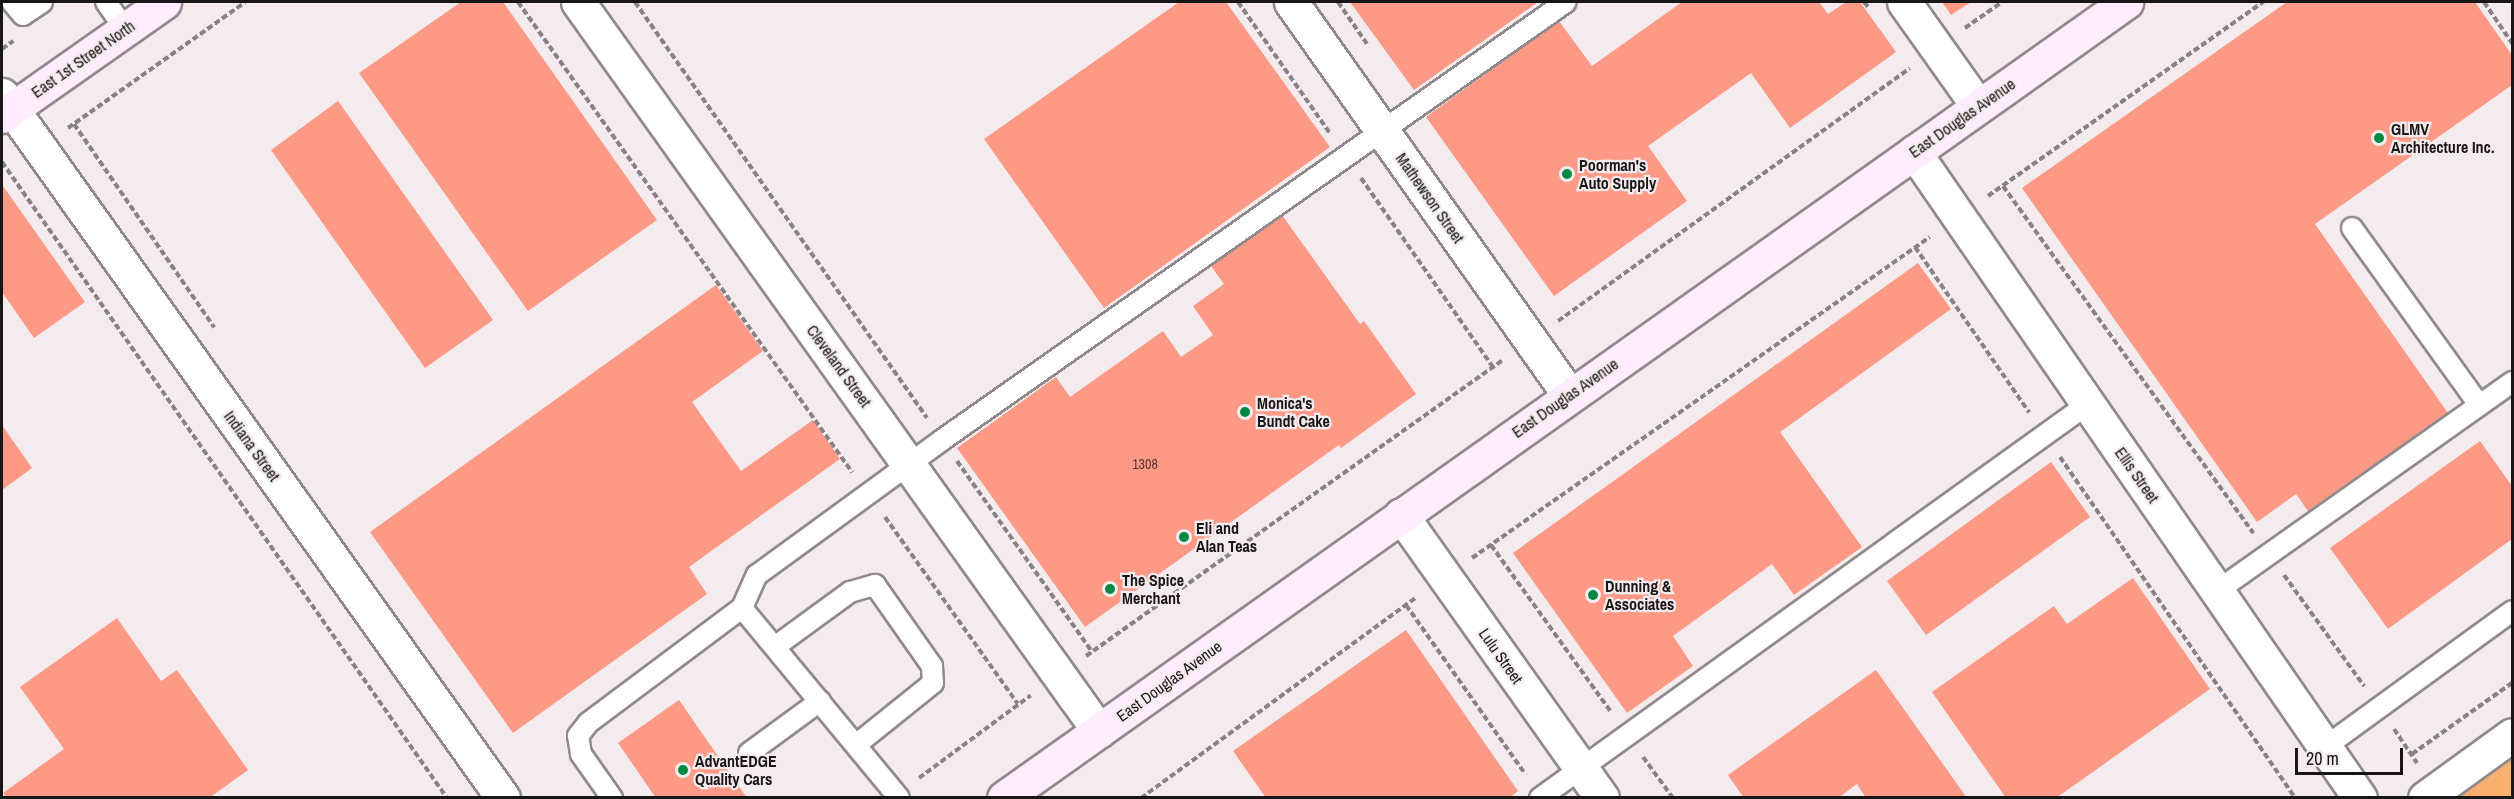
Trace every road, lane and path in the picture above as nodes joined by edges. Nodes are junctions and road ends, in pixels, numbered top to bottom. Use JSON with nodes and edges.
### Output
{"nodes":[{"id":1,"x":12,"y":2,"type":"edge"},
{"id":2,"x":42,"y":2,"type":"edge"},
{"id":3,"x":106,"y":2,"type":"edge"},
{"id":4,"x":164,"y":2,"type":"edge"},
{"id":5,"x":245,"y":2,"type":"edge"},
{"id":6,"x":518,"y":2,"type":"edge"},
{"id":7,"x":578,"y":2,"type":"edge"},
{"id":8,"x":634,"y":2,"type":"edge"},
{"id":9,"x":1238,"y":2,"type":"edge"},
{"id":10,"x":1291,"y":2,"type":"edge"},
{"id":11,"x":1566,"y":2,"type":"edge"},
{"id":12,"x":1904,"y":2,"type":"edge"},
{"id":13,"x":2002,"y":2,"type":"edge"},
{"id":14,"x":2126,"y":2,"type":"edge"},
{"id":15,"x":2263,"y":2,"type":"edge"},
{"id":16,"x":2484,"y":2,"type":"edge"},
{"id":17,"x":125,"y":29,"type":"junction"},
{"id":18,"x":2512,"y":43,"type":"edge"},
{"id":19,"x":1937,"y":48,"type":"junction"},
{"id":20,"x":1978,"y":106,"type":"junction"},
{"id":21,"x":5,"y":107,"type":"edge"},
{"id":22,"x":1381,"y":130,"type":"junction"},
{"id":23,"x":39,"y":149,"type":"junction"},
{"id":24,"x":1914,"y":152,"type":"junction"},
{"id":25,"x":1345,"y":155,"type":"junction"},
{"id":26,"x":2,"y":162,"type":"edge"},
{"id":27,"x":8,"y":171,"type":"junction"},
{"id":28,"x":2,"y":176,"type":"edge"},
{"id":29,"x":2002,"y":186,"type":"junction"},
{"id":30,"x":1959,"y":216,"type":"junction"},
{"id":31,"x":2352,"y":228,"type":"dead end"},
{"id":32,"x":1915,"y":247,"type":"junction"},
{"id":33,"x":1531,"y":340,"type":"junction"},
{"id":34,"x":1493,"y":367,"type":"junction"},
{"id":35,"x":2512,"y":382,"type":"edge"},
{"id":36,"x":1569,"y":395,"type":"junction"},
{"id":37,"x":2088,"y":404,"type":"junction"},
{"id":38,"x":2479,"y":405,"type":"junction"},
{"id":39,"x":2045,"y":435,"type":"junction"},
{"id":40,"x":942,"y":440,"type":"junction"},
{"id":41,"x":909,"y":464,"type":"junction"},
{"id":42,"x":868,"y":494,"type":"junction"},
{"id":43,"x":1401,"y":515,"type":"junction"},
{"id":44,"x":1491,"y":545,"type":"junction"},
{"id":45,"x":2268,"y":554,"type":"junction"},
{"id":46,"x":1445,"y":577,"type":"junction"},
{"id":47,"x":2217,"y":591,"type":"junction"},
{"id":48,"x":1407,"y":605,"type":"junction"},
{"id":49,"x":742,"y":608,"type":"junction"},
{"id":50,"x":2512,"y":611,"type":"edge"},
{"id":51,"x":776,"y":646,"type":"junction"},
{"id":52,"x":1092,"y":652,"type":"junction"},
{"id":53,"x":1059,"y":675,"type":"junction"},
{"id":54,"x":2512,"y":683,"type":"edge"},
{"id":55,"x":820,"y":701,"type":"junction"},
{"id":56,"x":1018,"y":704,"type":"junction"},
{"id":57,"x":2379,"y":708,"type":"junction"},
{"id":58,"x":1100,"y":730,"type":"junction"},
{"id":59,"x":1628,"y":735,"type":"junction"},
{"id":60,"x":2512,"y":735,"type":"edge"},
{"id":61,"x":856,"y":745,"type":"junction"},
{"id":62,"x":2325,"y":747,"type":"junction"},
{"id":63,"x":749,"y":753,"type":"dead end"},
{"id":64,"x":2412,"y":754,"type":"junction"},
{"id":65,"x":1581,"y":768,"type":"junction"},
{"id":66,"x":2428,"y":795,"type":"edge"},
{"id":67,"x":898,"y":796,"type":"edge"},
{"id":68,"x":1541,"y":797,"type":"edge"},
{"id":69,"x":447,"y":798,"type":"edge"},
{"id":70,"x":503,"y":798,"type":"edge"},
{"id":71,"x":612,"y":798,"type":"edge"},
{"id":72,"x":1004,"y":798,"type":"edge"},
{"id":73,"x":1141,"y":798,"type":"edge"},
{"id":74,"x":1602,"y":798,"type":"edge"},
{"id":75,"x":1673,"y":798,"type":"edge"},
{"id":76,"x":2295,"y":798,"type":"edge"},
{"id":77,"x":2360,"y":798,"type":"edge"}],
"edges":[{"from":1,"to":2,"type":"lane"},
{"from":3,"to":17,"type":"lane"},
{"from":4,"to":17,"type":"main road","name":"East 1st Street North"},
{"from":5,"to":23,"type":"path"},
{"from":6,"to":42,"type":"path"},
{"from":7,"to":41,"type":"street","name":"Cleveland Street"},
{"from":8,"to":40,"type":"path"},
{"from":9,"to":25,"type":"path"},
{"from":10,"to":22,"type":"street","name":"Mathewson Street"},
{"from":11,"to":22,"type":"lane"},
{"from":12,"to":19,"type":"street"},
{"from":13,"to":19,"type":"path"},
{"from":14,"to":20,"type":"main road","name":"East Douglas Avenue"},
{"from":15,"to":29,"type":"path"},
{"from":16,"to":18,"type":"path"},
{"from":17,"to":21,"type":"main road","name":"East 1st Street North"},
{"from":19,"to":20,"type":"street"},
{"from":19,"to":33,"type":"path"},
{"from":20,"to":24,"type":"main road","name":"East Douglas Avenue"},
{"from":21,"to":23,"type":"street","name":"Indiana Street"},
{"from":22,"to":25,"type":"lane"},
{"from":22,"to":33,"type":"street","name":"Mathewson Street"},
{"from":23,"to":27,"type":"path"},
{"from":23,"to":70,"type":"street","name":"Indiana Street"},
{"from":24,"to":30,"type":"street","name":"Ellis Street"},
{"from":24,"to":36,"type":"main road","name":"East Douglas Avenue"},
{"from":25,"to":34,"type":"path"},
{"from":25,"to":40,"type":"lane"},
{"from":26,"to":27,"type":"path"},
{"from":27,"to":28,"type":"path"},
{"from":27,"to":69,"type":"path"},
{"from":29,"to":30,"type":"path"},
{"from":29,"to":45,"type":"path"},
{"from":30,"to":32,"type":"path"},
{"from":30,"to":37,"type":"street","name":"Ellis Street"},
{"from":31,"to":38,"type":"lane"},
{"from":32,"to":39,"type":"path"},
{"from":32,"to":44,"type":"path"},
{"from":33,"to":34,"type":"path"},
{"from":33,"to":36,"type":"street","name":"Mathewson Street"},
{"from":34,"to":52,"type":"path"},
{"from":35,"to":38,"type":"lane"},
{"from":36,"to":43,"type":"main road","name":"East Douglas Avenue"},
{"from":37,"to":39,"type":"lane"},
{"from":37,"to":47,"type":"street","name":"Ellis Street"},
{"from":38,"to":45,"type":"lane"},
{"from":39,"to":59,"type":"lane"},
{"from":39,"to":76,"type":"path"},
{"from":40,"to":41,"type":"lane"},
{"from":40,"to":52,"type":"path"},
{"from":41,"to":42,"type":"lane"},
{"from":41,"to":53,"type":"street","name":"Cleveland Street"},
{"from":42,"to":49,"type":"lane"},
{"from":42,"to":56,"type":"path"},
{"from":43,"to":46,"type":"street","name":"Lulu Street"},
{"from":43,"to":58,"type":"main road","name":"East Douglas Avenue"},
{"from":44,"to":46,"type":"path"},
{"from":44,"to":59,"type":"path"},
{"from":45,"to":47,"type":"lane"},
{"from":45,"to":57,"type":"path"},
{"from":46,"to":48,"type":"path"},
{"from":46,"to":65,"type":"street","name":"Lulu Street"},
{"from":47,"to":62,"type":"street","name":"Ellis Street"},
{"from":48,"to":68,"type":"path"},
{"from":48,"to":73,"type":"path"},
{"from":49,"to":51,"type":"lane"},
{"from":49,"to":71,"type":"lane"},
{"from":50,"to":57,"type":"lane"},
{"from":51,"to":55,"type":"lane"},
{"from":51,"to":61,"type":"lane"},
{"from":52,"to":53,"type":"path"},
{"from":53,"to":56,"type":"path"},
{"from":53,"to":58,"type":"street","name":"Cleveland Street"},
{"from":54,"to":64,"type":"path"},
{"from":55,"to":61,"type":"lane"},
{"from":55,"to":63,"type":"lane"},
{"from":56,"to":67,"type":"path"},
{"from":57,"to":62,"type":"lane"},
{"from":57,"to":64,"type":"path"},
{"from":58,"to":72,"type":"main road","name":"East Douglas Avenue"},
{"from":59,"to":65,"type":"lane"},
{"from":59,"to":75,"type":"path"},
{"from":60,"to":66,"type":"street"},
{"from":61,"to":67,"type":"lane"},
{"from":62,"to":77,"type":"street","name":"Ellis Street"},
{"from":64,"to":66,"type":"path"},
{"from":65,"to":68,"type":"lane"},
{"from":65,"to":74,"type":"street","name":"Lulu Street"}]}
